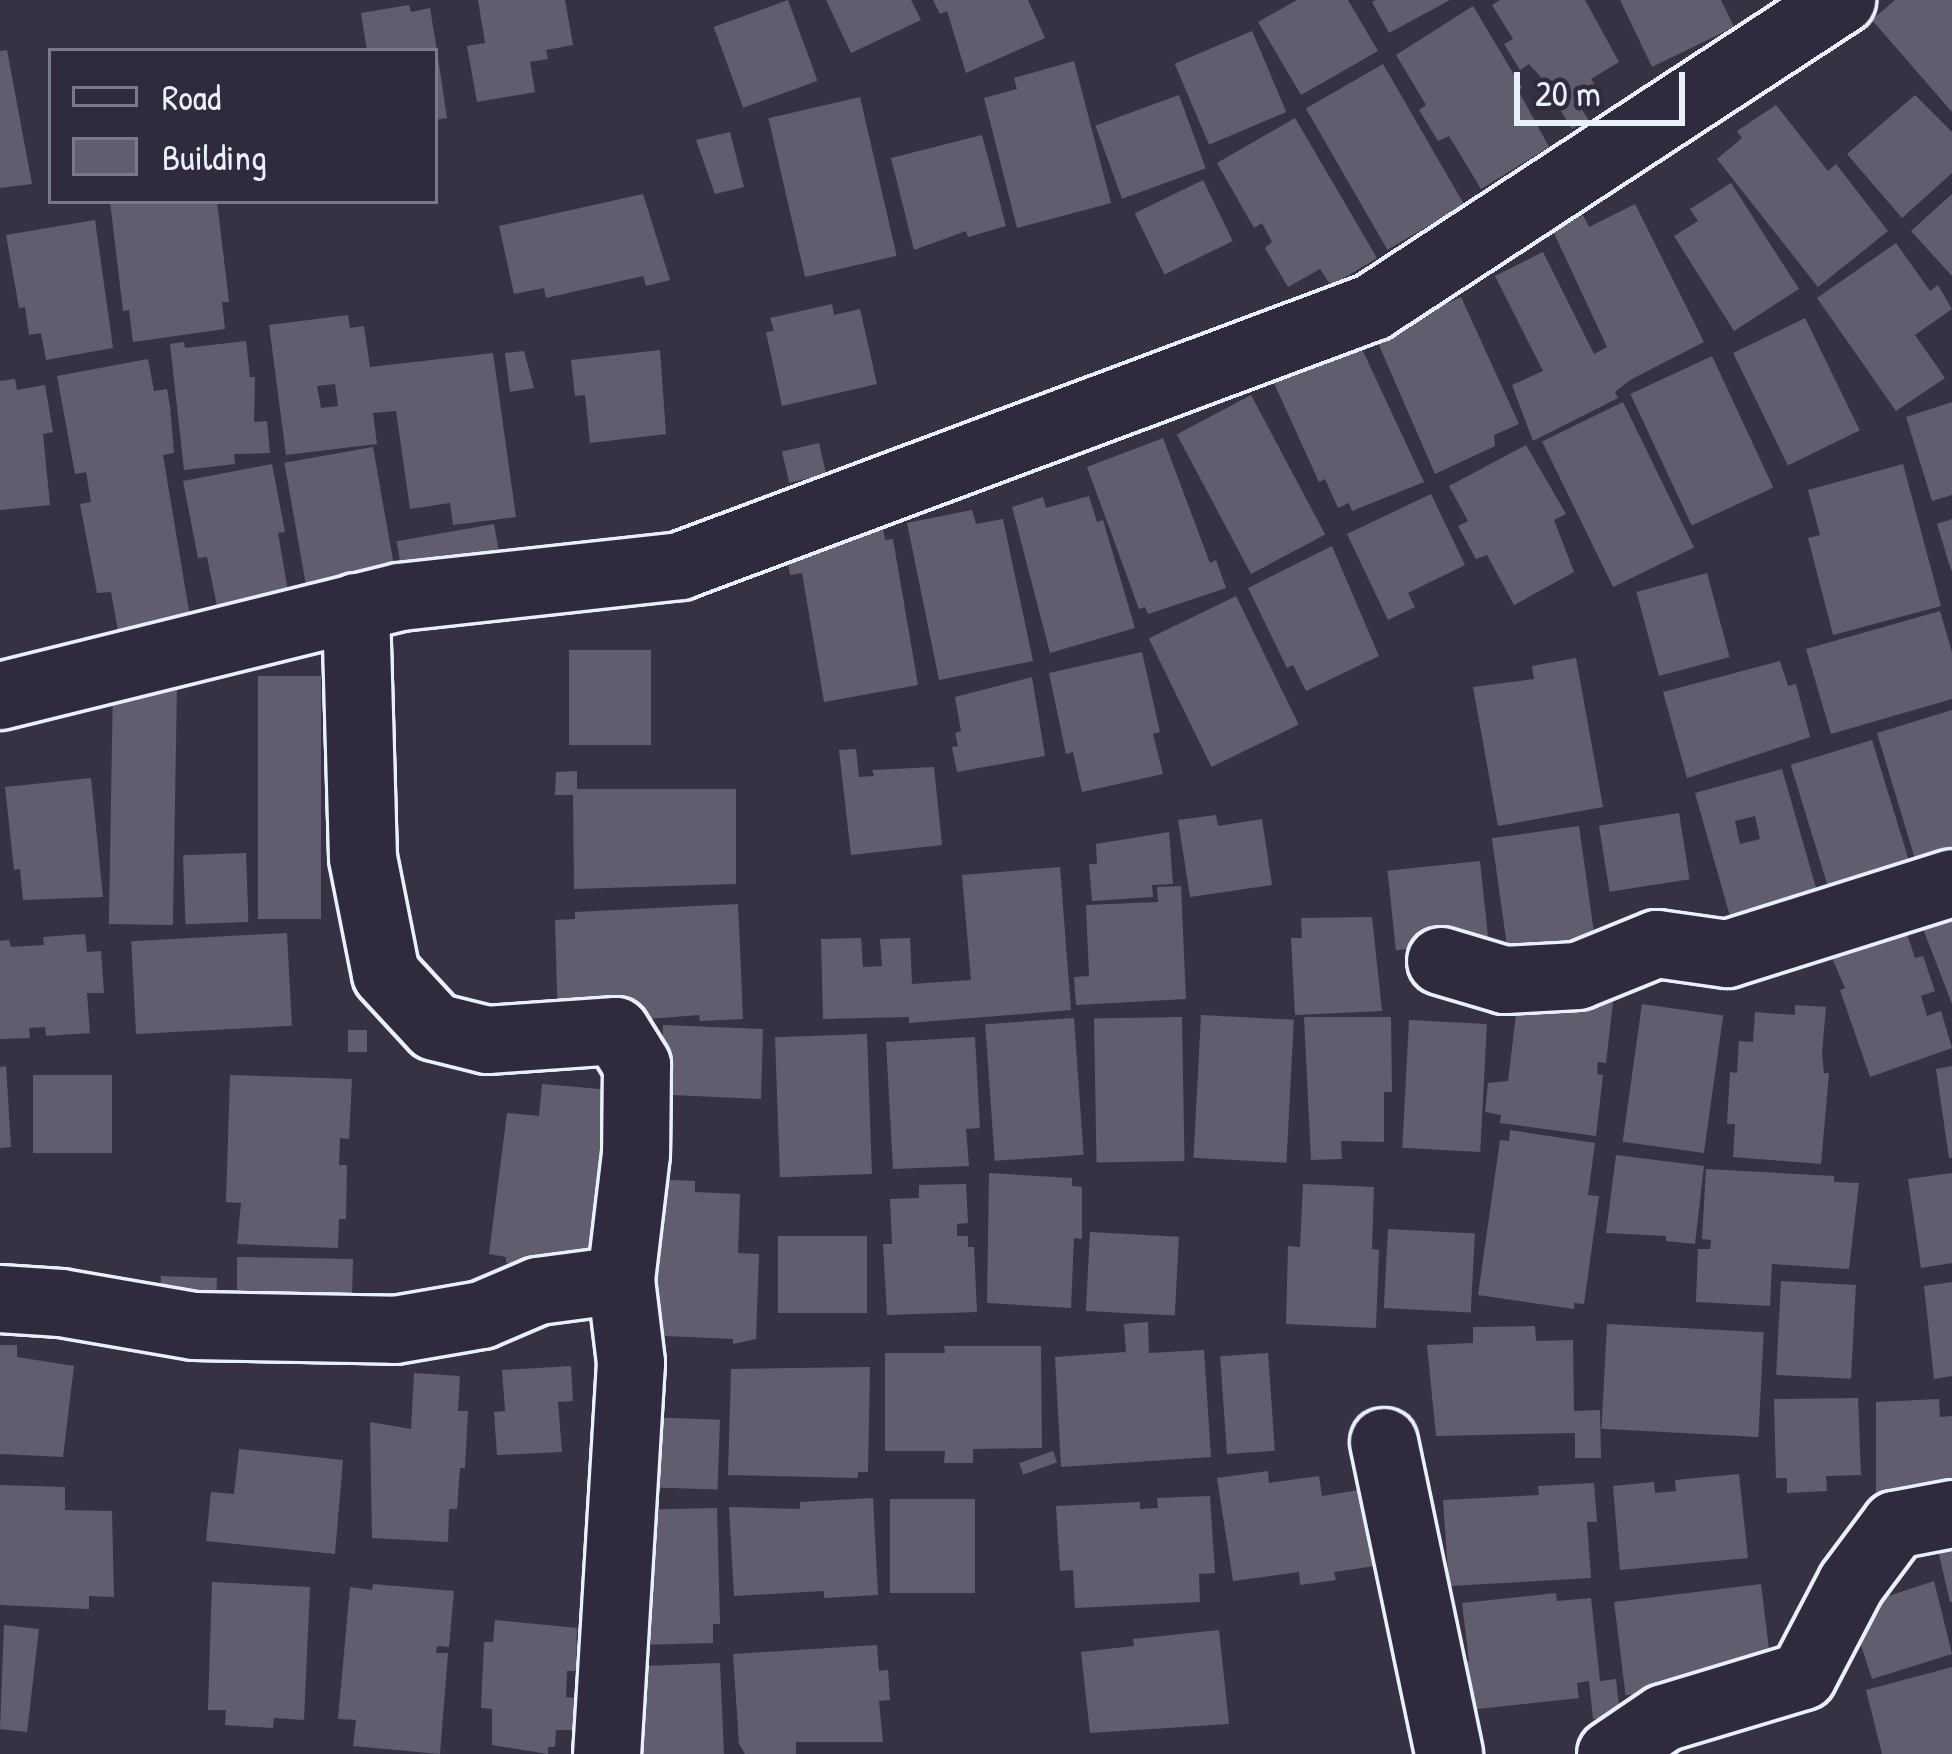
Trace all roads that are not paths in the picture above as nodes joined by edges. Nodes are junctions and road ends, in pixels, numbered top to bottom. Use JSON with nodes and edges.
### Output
{"nodes":[{"id":1,"x":1842,"y":0,"type":"edge"},
{"id":2,"x":356,"y":607,"type":"junction"},
{"id":3,"x":0,"y":696,"type":"edge"},
{"id":4,"x":1952,"y":883,"type":"edge"},
{"id":5,"x":1441,"y":961,"type":"dead end"},
{"id":6,"x":621,"y":1280,"type":"junction"},
{"id":7,"x":0,"y":1299,"type":"edge"},
{"id":8,"x":1384,"y":1442,"type":"dead end"},
{"id":9,"x":1952,"y":1514,"type":"edge"},
{"id":10,"x":607,"y":1754,"type":"edge"},
{"id":11,"x":1449,"y":1754,"type":"edge"},
{"id":12,"x":1610,"y":1754,"type":"edge"}],
"edges":[{"from":1,"to":2,"type":"street"},
{"from":2,"to":3,"type":"street"},
{"from":2,"to":6,"type":"street"},
{"from":4,"to":5,"type":"street"},
{"from":6,"to":7,"type":"street"},
{"from":6,"to":10,"type":"street"},
{"from":8,"to":11,"type":"street"},
{"from":9,"to":12,"type":"street"}]}
